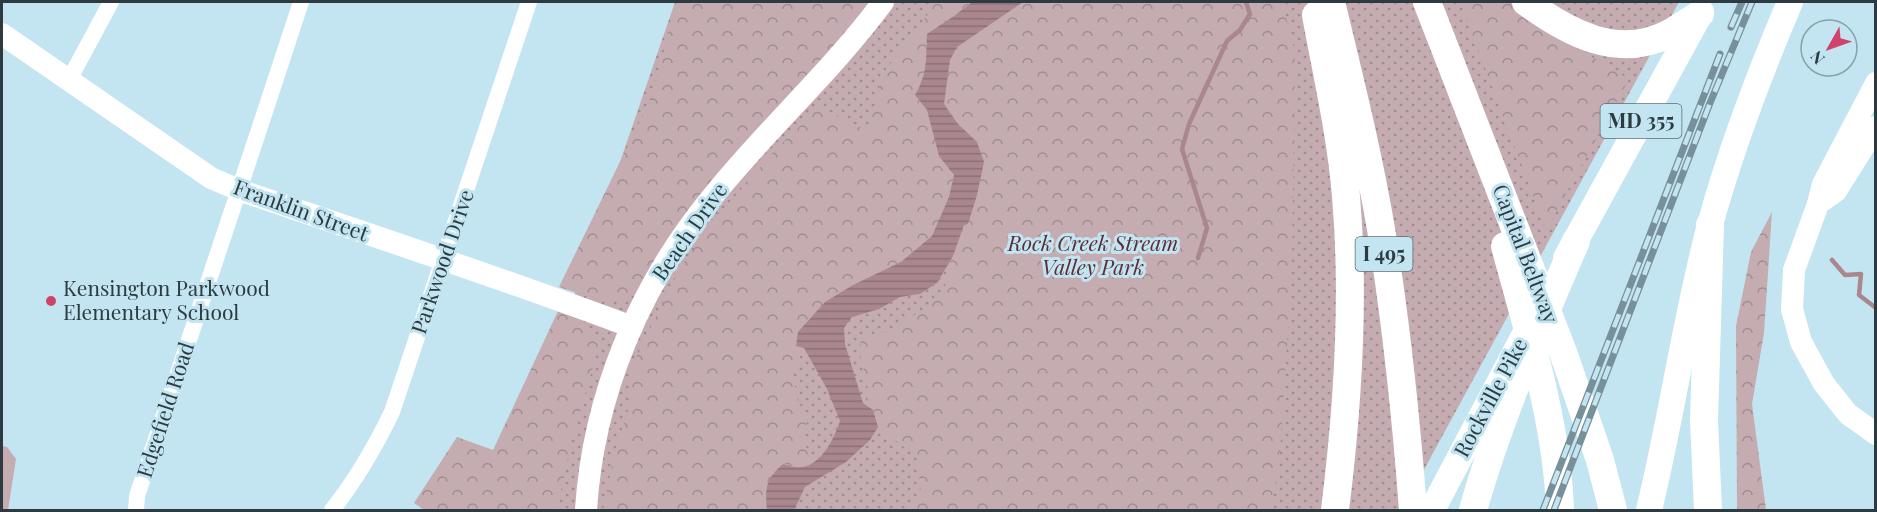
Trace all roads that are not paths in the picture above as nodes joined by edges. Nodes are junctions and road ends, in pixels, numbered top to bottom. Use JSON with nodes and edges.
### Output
{"nodes":[{"id":1,"x":111,"y":2,"type":"edge"},
{"id":2,"x":301,"y":2,"type":"edge"},
{"id":3,"x":529,"y":2,"type":"edge"},
{"id":4,"x":883,"y":2,"type":"edge"},
{"id":5,"x":1313,"y":2,"type":"edge"},
{"id":6,"x":1331,"y":2,"type":"edge"},
{"id":7,"x":1427,"y":2,"type":"edge"},
{"id":8,"x":1526,"y":2,"type":"edge"},
{"id":9,"x":1790,"y":2,"type":"edge"},
{"id":10,"x":1703,"y":8,"type":"edge"},
{"id":11,"x":2,"y":34,"type":"edge"},
{"id":12,"x":69,"y":80,"type":"junction"},
{"id":13,"x":1875,"y":83,"type":"edge"},
{"id":14,"x":1470,"y":112,"type":"junction"},
{"id":15,"x":1875,"y":127,"type":"edge"},
{"id":16,"x":239,"y":190,"type":"junction"},
{"id":17,"x":1818,"y":204,"type":"junction"},
{"id":18,"x":1710,"y":225,"type":"junction"},
{"id":19,"x":1575,"y":241,"type":"joint"},
{"id":20,"x":444,"y":261,"type":"junction"},
{"id":21,"x":632,"y":327,"type":"junction"},
{"id":22,"x":1504,"y":391,"type":"junction"},
{"id":23,"x":1875,"y":434,"type":"edge"},
{"id":24,"x":136,"y":510,"type":"edge"},
{"id":25,"x":332,"y":510,"type":"edge"},
{"id":26,"x":586,"y":510,"type":"edge"},
{"id":27,"x":1335,"y":510,"type":"edge"},
{"id":28,"x":1413,"y":510,"type":"edge"},
{"id":29,"x":1432,"y":510,"type":"edge"},
{"id":30,"x":1473,"y":510,"type":"edge"},
{"id":31,"x":1560,"y":510,"type":"edge"},
{"id":32,"x":1613,"y":510,"type":"edge"},
{"id":33,"x":1649,"y":510,"type":"edge"},
{"id":34,"x":1707,"y":510,"type":"edge"}],
"edges":[{"from":1,"to":12,"type":"street"},
{"from":2,"to":16,"type":"street","name":"Edgefield Road"},
{"from":3,"to":20,"type":"street","name":"Parkwood Drive"},
{"from":4,"to":21,"type":"street","name":"Beach Drive"},
{"from":5,"to":27,"type":"highway"},
{"from":6,"to":28,"type":"highway","number":"I 495"},
{"from":7,"to":14,"type":"highway","name":"Capital Beltway"},
{"from":8,"to":10,"type":"highway"},
{"from":9,"to":18,"type":"main road"},
{"from":10,"to":19,"type":"main road","number":"MD 355"},
{"from":11,"to":12,"type":"street","name":"Franklin Street"},
{"from":12,"to":16,"type":"street","name":"Franklin Street"},
{"from":13,"to":17,"type":"street"},
{"from":14,"to":31,"type":"highway"},
{"from":14,"to":32,"type":"highway","name":"Capital Beltway"},
{"from":15,"to":17,"type":"street"},
{"from":16,"to":20,"type":"street","name":"Franklin Street"},
{"from":16,"to":24,"type":"street","name":"Edgefield Road"},
{"from":17,"to":23,"type":"street"},
{"from":18,"to":33,"type":"main road"},
{"from":18,"to":34,"type":"highway"},
{"from":19,"to":22,"type":"highway"},
{"from":20,"to":21,"type":"street","name":"Franklin Street"},
{"from":20,"to":25,"type":"street","name":"Parkwood Drive"},
{"from":21,"to":26,"type":"street","name":"Beach Drive"},
{"from":22,"to":29,"type":"main road","name":"Rockville Pike"},
{"from":22,"to":30,"type":"highway"}]}
